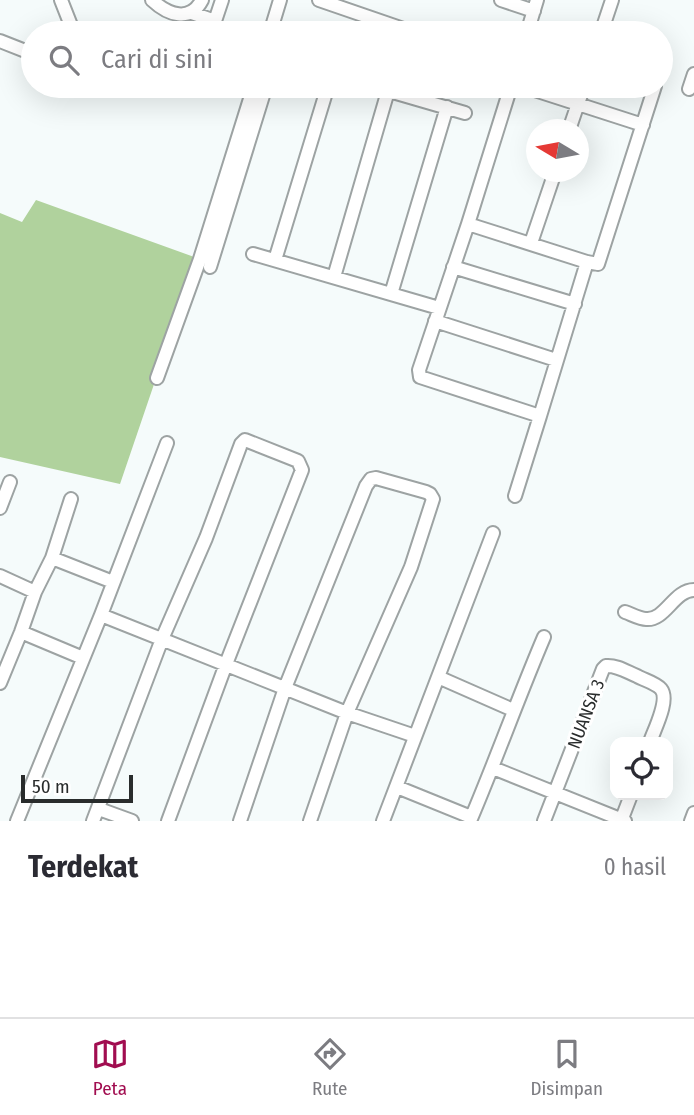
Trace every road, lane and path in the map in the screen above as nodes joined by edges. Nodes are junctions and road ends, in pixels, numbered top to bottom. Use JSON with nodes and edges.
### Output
{"nodes":[{"id":1,"x":61,"y":0,"type":"edge"},
{"id":2,"x":202,"y":0,"type":"edge"},
{"id":3,"x":222,"y":0,"type":"edge"},
{"id":4,"x":280,"y":0,"type":"edge"},
{"id":5,"x":319,"y":0,"type":"edge"},
{"id":6,"x":501,"y":0,"type":"edge"},
{"id":7,"x":612,"y":0,"type":"edge"},
{"id":8,"x":153,"y":1,"type":"edge"},
{"id":9,"x":536,"y":5,"type":"edge"},
{"id":10,"x":192,"y":13,"type":"junction"},
{"id":11,"x":69,"y":21,"type":"edge"},
{"id":12,"x":274,"y":21,"type":"edge"},
{"id":13,"x":380,"y":21,"type":"edge"},
{"id":14,"x":605,"y":21,"type":"edge"},
{"id":15,"x":0,"y":41,"type":"edge"},
{"id":16,"x":21,"y":49,"type":"edge"},
{"id":17,"x":694,"y":74,"type":"edge"},
{"id":18,"x":689,"y":89,"type":"dead end"},
{"id":19,"x":250,"y":98,"type":"edge"},
{"id":20,"x":262,"y":98,"type":"edge"},
{"id":21,"x":324,"y":98,"type":"edge"},
{"id":22,"x":386,"y":98,"type":"edge"},
{"id":23,"x":414,"y":98,"type":"edge"},
{"id":24,"x":507,"y":98,"type":"edge"},
{"id":25,"x":562,"y":98,"type":"edge"},
{"id":26,"x":580,"y":98,"type":"edge"},
{"id":27,"x":651,"y":98,"type":"edge"},
{"id":28,"x":578,"y":103,"type":"junction"},
{"id":29,"x":447,"y":107,"type":"junction"},
{"id":30,"x":465,"y":113,"type":"dead end"},
{"id":31,"x":573,"y":119,"type":"edge"},
{"id":32,"x":643,"y":125,"type":"junction"},
{"id":33,"x":552,"y":182,"type":"edge"},
{"id":34,"x":468,"y":224,"type":"junction"},
{"id":35,"x":531,"y":243,"type":"junction"},
{"id":36,"x":253,"y":254,"type":"dead end"},
{"id":37,"x":275,"y":260,"type":"junction"},
{"id":38,"x":587,"y":261,"type":"junction"},
{"id":39,"x":210,"y":267,"type":"dead end"},
{"id":40,"x":453,"y":267,"type":"junction"},
{"id":41,"x":334,"y":277,"type":"junction"},
{"id":42,"x":391,"y":294,"type":"junction"},
{"id":43,"x":575,"y":304,"type":"junction"},
{"id":44,"x":439,"y":308,"type":"junction"},
{"id":45,"x":435,"y":321,"type":"junction"},
{"id":46,"x":556,"y":360,"type":"junction"},
{"id":47,"x":157,"y":378,"type":"dead end"},
{"id":48,"x":540,"y":416,"type":"junction"},
{"id":49,"x":167,"y":443,"type":"dead end"},
{"id":50,"x":10,"y":482,"type":"dead end"},
{"id":51,"x":515,"y":496,"type":"dead end"},
{"id":52,"x":71,"y":499,"type":"dead end"},
{"id":53,"x":0,"y":508,"type":"edge"},
{"id":54,"x":493,"y":533,"type":"dead end"},
{"id":55,"x":52,"y":558,"type":"junction"},
{"id":56,"x":0,"y":576,"type":"edge"},
{"id":57,"x":113,"y":582,"type":"junction"},
{"id":58,"x":694,"y":590,"type":"edge"},
{"id":59,"x":35,"y":592,"type":"junction"},
{"id":60,"x":625,"y":612,"type":"dead end"},
{"id":61,"x":101,"y":615,"type":"junction"},
{"id":62,"x":21,"y":632,"type":"junction"},
{"id":63,"x":544,"y":637,"type":"dead end"},
{"id":64,"x":162,"y":639,"type":"junction"},
{"id":65,"x":83,"y":658,"type":"junction"},
{"id":66,"x":226,"y":664,"type":"junction"},
{"id":67,"x":438,"y":677,"type":"junction"},
{"id":68,"x":0,"y":683,"type":"edge"},
{"id":69,"x":285,"y":688,"type":"junction"},
{"id":70,"x":513,"y":710,"type":"junction"},
{"id":71,"x":347,"y":713,"type":"junction"},
{"id":72,"x":415,"y":736,"type":"junction"},
{"id":73,"x":652,"y":737,"type":"edge"},
{"id":74,"x":492,"y":768,"type":"junction"},
{"id":75,"x":397,"y":787,"type":"junction"},
{"id":76,"x":556,"y":794,"type":"junction"},
{"id":77,"x":629,"y":800,"type":"edge"},
{"id":78,"x":99,"y":808,"type":"junction"},
{"id":79,"x":694,"y":813,"type":"edge"},
{"id":80,"x":116,"y":819,"type":"edge"},
{"id":81,"x":471,"y":819,"type":"edge"},
{"id":82,"x":17,"y":821,"type":"edge"},
{"id":83,"x":93,"y":821,"type":"edge"},
{"id":84,"x":132,"y":821,"type":"edge"},
{"id":85,"x":167,"y":821,"type":"edge"},
{"id":86,"x":240,"y":821,"type":"edge"},
{"id":87,"x":310,"y":821,"type":"edge"},
{"id":88,"x":383,"y":821,"type":"edge"},
{"id":89,"x":544,"y":821,"type":"edge"},
{"id":90,"x":623,"y":821,"type":"edge"},
{"id":91,"x":691,"y":821,"type":"edge"}],
"edges":[{"from":1,"to":11,"type":"street"},
{"from":2,"to":10,"type":"street"},
{"from":3,"to":10,"type":"street"},
{"from":4,"to":12,"type":"street"},
{"from":5,"to":13,"type":"street"},
{"from":6,"to":9,"type":"street"},
{"from":7,"to":14,"type":"street"},
{"from":8,"to":10,"type":"street"},
{"from":15,"to":16,"type":"street"},
{"from":17,"to":18,"type":"street"},
{"from":19,"to":47,"type":"street"},
{"from":20,"to":39,"type":"street"},
{"from":21,"to":37,"type":"street"},
{"from":22,"to":41,"type":"street"},
{"from":23,"to":29,"type":"street"},
{"from":24,"to":34,"type":"street"},
{"from":25,"to":28,"type":"street"},
{"from":26,"to":28,"type":"street"},
{"from":27,"to":32,"type":"street"},
{"from":28,"to":31,"type":"street"},
{"from":28,"to":32,"type":"street"},
{"from":29,"to":30,"type":"street"},
{"from":29,"to":42,"type":"street"},
{"from":32,"to":38,"type":"street"},
{"from":33,"to":35,"type":"street"},
{"from":34,"to":35,"type":"street"},
{"from":34,"to":40,"type":"street"},
{"from":35,"to":38,"type":"street"},
{"from":36,"to":37,"type":"street"},
{"from":37,"to":41,"type":"street"},
{"from":38,"to":43,"type":"street"},
{"from":40,"to":43,"type":"street"},
{"from":40,"to":44,"type":"street"},
{"from":41,"to":42,"type":"street"},
{"from":42,"to":44,"type":"street"},
{"from":43,"to":46,"type":"street"},
{"from":44,"to":45,"type":"street"},
{"from":45,"to":46,"type":"street"},
{"from":45,"to":48,"type":"street"},
{"from":46,"to":48,"type":"street"},
{"from":48,"to":51,"type":"street"},
{"from":49,"to":57,"type":"street"},
{"from":50,"to":53,"type":"street"},
{"from":52,"to":55,"type":"street"},
{"from":54,"to":67,"type":"street"},
{"from":55,"to":57,"type":"street"},
{"from":55,"to":59,"type":"street"},
{"from":56,"to":59,"type":"street"},
{"from":57,"to":61,"type":"street"},
{"from":58,"to":60,"type":"street"},
{"from":59,"to":62,"type":"street"},
{"from":61,"to":64,"type":"street"},
{"from":61,"to":65,"type":"street"},
{"from":62,"to":65,"type":"street"},
{"from":62,"to":68,"type":"street"},
{"from":63,"to":70,"type":"street"},
{"from":64,"to":66,"type":"street"},
{"from":64,"to":66,"type":"street"},
{"from":64,"to":78,"type":"street"},
{"from":65,"to":82,"type":"street"},
{"from":66,"to":69,"type":"street"},
{"from":66,"to":85,"type":"street"},
{"from":67,"to":70,"type":"street"},
{"from":67,"to":72,"type":"street"},
{"from":69,"to":71,"type":"street"},
{"from":69,"to":71,"type":"street"},
{"from":69,"to":86,"type":"street"},
{"from":70,"to":74,"type":"street"},
{"from":71,"to":72,"type":"street"},
{"from":71,"to":87,"type":"street"},
{"from":72,"to":75,"type":"street"},
{"from":73,"to":76,"type":"street","name":"NUANSA 3"},
{"from":74,"to":76,"type":"street"},
{"from":74,"to":81,"type":"street"},
{"from":75,"to":81,"type":"street"},
{"from":75,"to":88,"type":"street"},
{"from":76,"to":89,"type":"street"},
{"from":76,"to":90,"type":"street"},
{"from":77,"to":90,"type":"street"},
{"from":78,"to":80,"type":"street"},
{"from":78,"to":83,"type":"street"},
{"from":79,"to":91,"type":"street"},
{"from":80,"to":84,"type":"street"}]}
